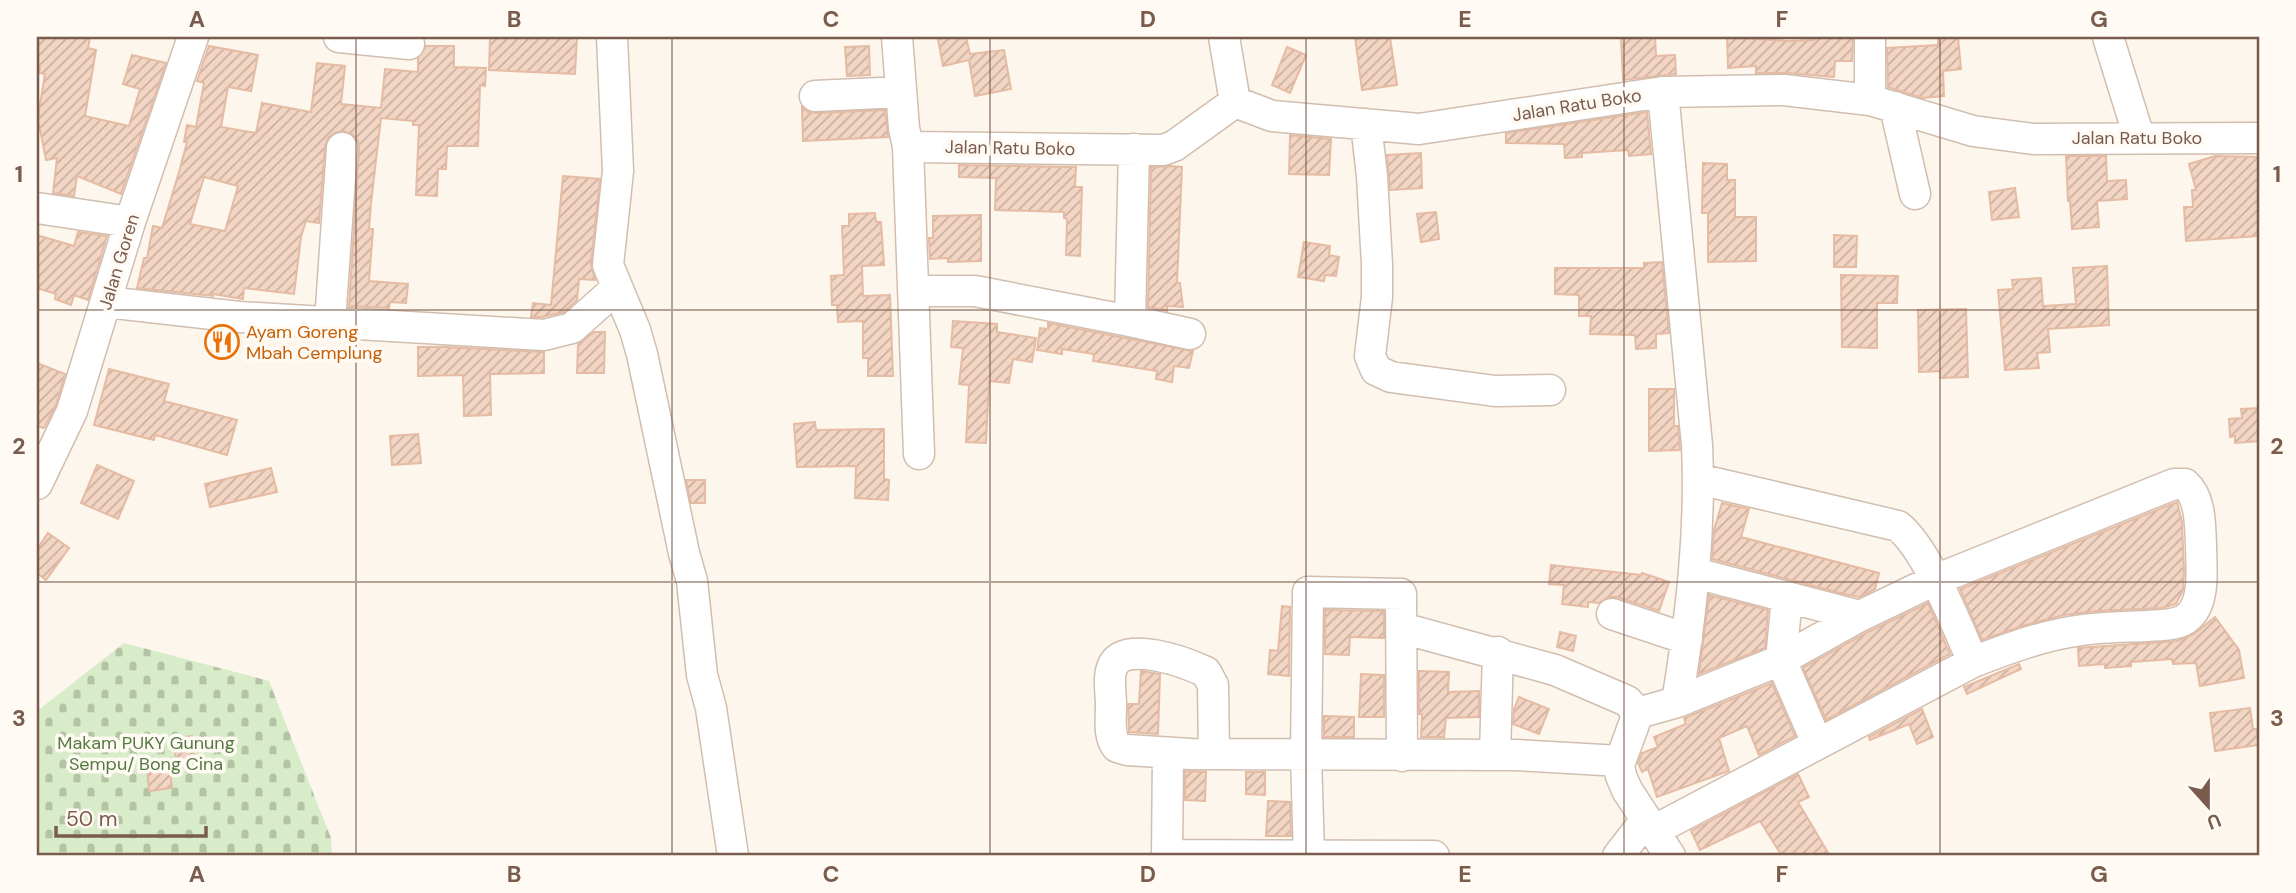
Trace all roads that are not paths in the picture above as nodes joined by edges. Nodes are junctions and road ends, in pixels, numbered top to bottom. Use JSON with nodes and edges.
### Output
{"nodes":[{"id":1,"x":193,"y":37,"type":"edge"},
{"id":2,"x":339,"y":37,"type":"edge"},
{"id":3,"x":612,"y":37,"type":"edge"},
{"id":4,"x":897,"y":37,"type":"edge"},
{"id":5,"x":1224,"y":37,"type":"edge"},
{"id":6,"x":1870,"y":37,"type":"edge"},
{"id":7,"x":2108,"y":37,"type":"edge"},
{"id":8,"x":409,"y":44,"type":"dead end"},
{"id":9,"x":901,"y":92,"type":"junction"},
{"id":10,"x":1663,"y":92,"type":"junction"},
{"id":11,"x":815,"y":96,"type":"dead end"},
{"id":12,"x":1235,"y":102,"type":"junction"},
{"id":13,"x":1882,"y":103,"type":"junction"},
{"id":14,"x":1366,"y":124,"type":"junction"},
{"id":15,"x":2139,"y":136,"type":"junction"},
{"id":16,"x":2259,"y":138,"type":"edge"},
{"id":17,"x":908,"y":147,"type":"junction"},
{"id":18,"x":342,"y":148,"type":"dead end"},
{"id":19,"x":1133,"y":149,"type":"junction"},
{"id":20,"x":1915,"y":194,"type":"dead end"},
{"id":21,"x":37,"y":208,"type":"edge"},
{"id":22,"x":130,"y":222,"type":"junction"},
{"id":23,"x":617,"y":288,"type":"junction"},
{"id":24,"x":913,"y":291,"type":"junction"},
{"id":25,"x":106,"y":303,"type":"junction"},
{"id":26,"x":1130,"y":321,"type":"junction"},
{"id":27,"x":330,"y":322,"type":"junction"},
{"id":28,"x":1190,"y":334,"type":"dead end"},
{"id":29,"x":1550,"y":390,"type":"dead end"},
{"id":30,"x":919,"y":454,"type":"dead end"},
{"id":31,"x":39,"y":476,"type":"edge"},
{"id":32,"x":1698,"y":479,"type":"junction"},
{"id":33,"x":1695,"y":573,"type":"junction"},
{"id":34,"x":1935,"y":580,"type":"junction"},
{"id":35,"x":1787,"y":597,"type":"junction"},
{"id":36,"x":1612,"y":614,"type":"dead end"},
{"id":37,"x":1860,"y":616,"type":"junction"},
{"id":38,"x":1402,"y":628,"type":"junction"},
{"id":39,"x":1687,"y":639,"type":"junction"},
{"id":40,"x":1498,"y":652,"type":"junction"},
{"id":41,"x":1781,"y":660,"type":"junction"},
{"id":42,"x":1973,"y":662,"type":"junction"},
{"id":43,"x":1676,"y":702,"type":"junction"},
{"id":44,"x":1638,"y":713,"type":"junction"},
{"id":45,"x":1817,"y":743,"type":"junction"},
{"id":46,"x":1168,"y":754,"type":"junction"},
{"id":47,"x":1214,"y":754,"type":"junction"},
{"id":48,"x":1306,"y":755,"type":"junction"},
{"id":49,"x":1402,"y":755,"type":"junction"},
{"id":50,"x":1495,"y":755,"type":"junction"},
{"id":51,"x":1620,"y":761,"type":"junction"},
{"id":52,"x":1650,"y":826,"type":"junction"},
{"id":53,"x":1167,"y":855,"type":"edge"},
{"id":54,"x":733,"y":856,"type":"edge"},
{"id":55,"x":1309,"y":856,"type":"edge"},
{"id":56,"x":1406,"y":856,"type":"edge"},
{"id":57,"x":1434,"y":856,"type":"edge"},
{"id":58,"x":1618,"y":856,"type":"edge"},
{"id":59,"x":1670,"y":856,"type":"edge"}],
"edges":[{"from":1,"to":22,"type":"street","name":"Jalan Goren"},
{"from":2,"to":8,"type":"street"},
{"from":3,"to":23,"type":"street"},
{"from":4,"to":9,"type":"street"},
{"from":5,"to":12,"type":"street"},
{"from":6,"to":13,"type":"street"},
{"from":7,"to":15,"type":"street"},
{"from":9,"to":11,"type":"street"},
{"from":9,"to":17,"type":"street"},
{"from":10,"to":13,"type":"street","name":"Jalan Ratu Boko"},
{"from":10,"to":14,"type":"street","name":"Jalan Ratu Boko"},
{"from":10,"to":32,"type":"street"},
{"from":12,"to":14,"type":"street","name":"Jalan Ratu Boko"},
{"from":12,"to":19,"type":"street","name":"Jalan Ratu Boko"},
{"from":13,"to":15,"type":"street","name":"Jalan Ratu Boko"},
{"from":13,"to":20,"type":"street"},
{"from":14,"to":29,"type":"street"},
{"from":15,"to":16,"type":"street","name":"Jalan Ratu Boko"},
{"from":17,"to":19,"type":"street","name":"Jalan Ratu Boko"},
{"from":17,"to":24,"type":"street"},
{"from":18,"to":27,"type":"street"},
{"from":19,"to":26,"type":"street"},
{"from":21,"to":22,"type":"street"},
{"from":22,"to":25,"type":"street","name":"Jalan Goren"},
{"from":23,"to":27,"type":"street"},
{"from":23,"to":54,"type":"street"},
{"from":24,"to":26,"type":"street"},
{"from":24,"to":30,"type":"street"},
{"from":25,"to":27,"type":"street"},
{"from":25,"to":31,"type":"street","name":"Jalan Goren"},
{"from":26,"to":28,"type":"street"},
{"from":32,"to":33,"type":"street"},
{"from":32,"to":34,"type":"street"},
{"from":33,"to":35,"type":"street"},
{"from":33,"to":39,"type":"street"},
{"from":34,"to":37,"type":"street"},
{"from":34,"to":42,"type":"street"},
{"from":34,"to":42,"type":"street"},
{"from":35,"to":37,"type":"street"},
{"from":35,"to":41,"type":"street"},
{"from":36,"to":39,"type":"street"},
{"from":37,"to":41,"type":"street"},
{"from":38,"to":40,"type":"street"},
{"from":38,"to":48,"type":"street"},
{"from":38,"to":49,"type":"street"},
{"from":39,"to":43,"type":"street"},
{"from":40,"to":44,"type":"street"},
{"from":40,"to":50,"type":"street"},
{"from":41,"to":43,"type":"street"},
{"from":41,"to":45,"type":"street"},
{"from":42,"to":45,"type":"street"},
{"from":43,"to":44,"type":"street"},
{"from":44,"to":51,"type":"street"},
{"from":45,"to":52,"type":"street"},
{"from":46,"to":47,"type":"street"},
{"from":46,"to":47,"type":"street"},
{"from":46,"to":53,"type":"street"},
{"from":47,"to":48,"type":"street"},
{"from":48,"to":49,"type":"street"},
{"from":48,"to":55,"type":"street"},
{"from":49,"to":50,"type":"street"},
{"from":50,"to":51,"type":"street"},
{"from":51,"to":52,"type":"street"},
{"from":52,"to":58,"type":"street"},
{"from":52,"to":59,"type":"street"},
{"from":53,"to":55,"type":"street"},
{"from":55,"to":56,"type":"street"},
{"from":56,"to":57,"type":"street"}]}
